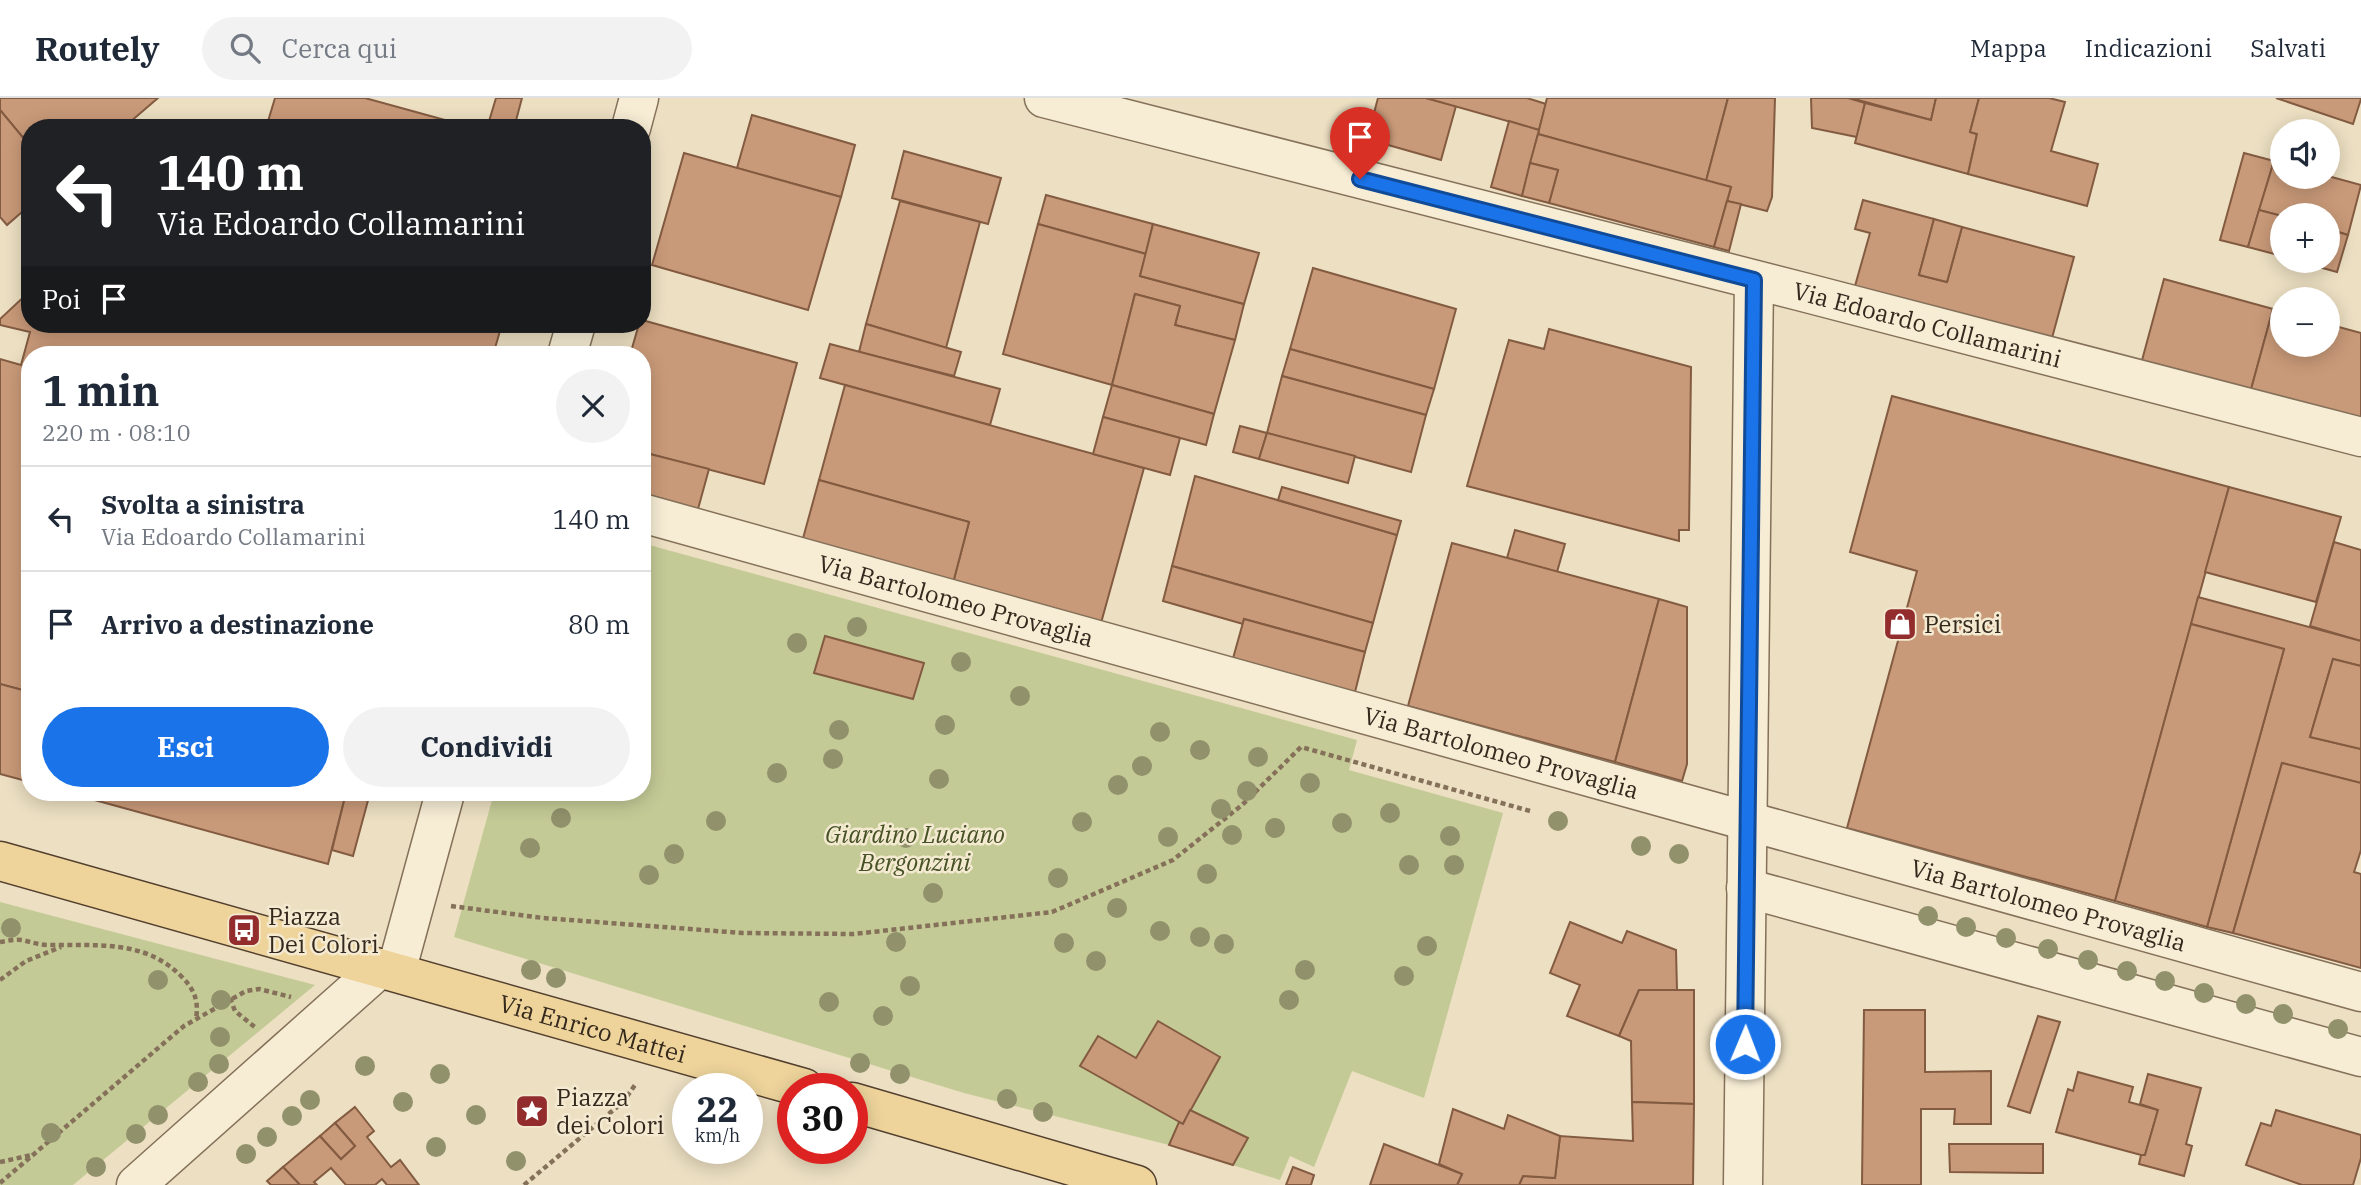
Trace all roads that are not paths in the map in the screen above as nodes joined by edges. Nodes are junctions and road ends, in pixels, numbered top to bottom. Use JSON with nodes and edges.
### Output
{"nodes":[{"id":1,"x":639,"y":98,"type":"edge"},
{"id":2,"x":1044,"y":98,"type":"edge"},
{"id":3,"x":633,"y":119,"type":"edge"},
{"id":4,"x":1754,"y":280,"type":"junction"},
{"id":5,"x":2361,"y":438,"type":"edge"},
{"id":6,"x":651,"y":516,"type":"edge"},
{"id":7,"x":442,"y":801,"type":"edge"},
{"id":8,"x":1748,"y":822,"type":"junction"},
{"id":9,"x":0,"y":861,"type":"edge"},
{"id":10,"x":1746,"y":887,"type":"junction"},
{"id":11,"x":388,"y":970,"type":"junction"},
{"id":12,"x":2361,"y":992,"type":"edge"},
{"id":13,"x":2361,"y":1058,"type":"edge"},
{"id":14,"x":777,"y":1080,"type":"edge"},
{"id":15,"x":868,"y":1107,"type":"edge"},
{"id":16,"x":136,"y":1185,"type":"edge"},
{"id":17,"x":1137,"y":1185,"type":"edge"},
{"id":18,"x":1743,"y":1185,"type":"edge"}],
"edges":[{"from":1,"to":3,"type":"street"},
{"from":2,"to":4,"type":"street","name":"Via Edoardo Collamarini"},
{"from":4,"to":5,"type":"street","name":"Via Edoardo Collamarini"},
{"from":4,"to":8,"type":"street"},
{"from":6,"to":8,"type":"street","name":"Via Bartolomeo Provaglia"},
{"from":7,"to":11,"type":"street"},
{"from":8,"to":10,"type":"street"},
{"from":8,"to":12,"type":"street","name":"Via Bartolomeo Provaglia"},
{"from":9,"to":11,"type":"main road","name":"Via Enrico Mattei"},
{"from":10,"to":13,"type":"street"},
{"from":10,"to":18,"type":"street"},
{"from":11,"to":14,"type":"main road","name":"Via Enrico Mattei"},
{"from":11,"to":16,"type":"street"},
{"from":15,"to":17,"type":"main road"}]}
